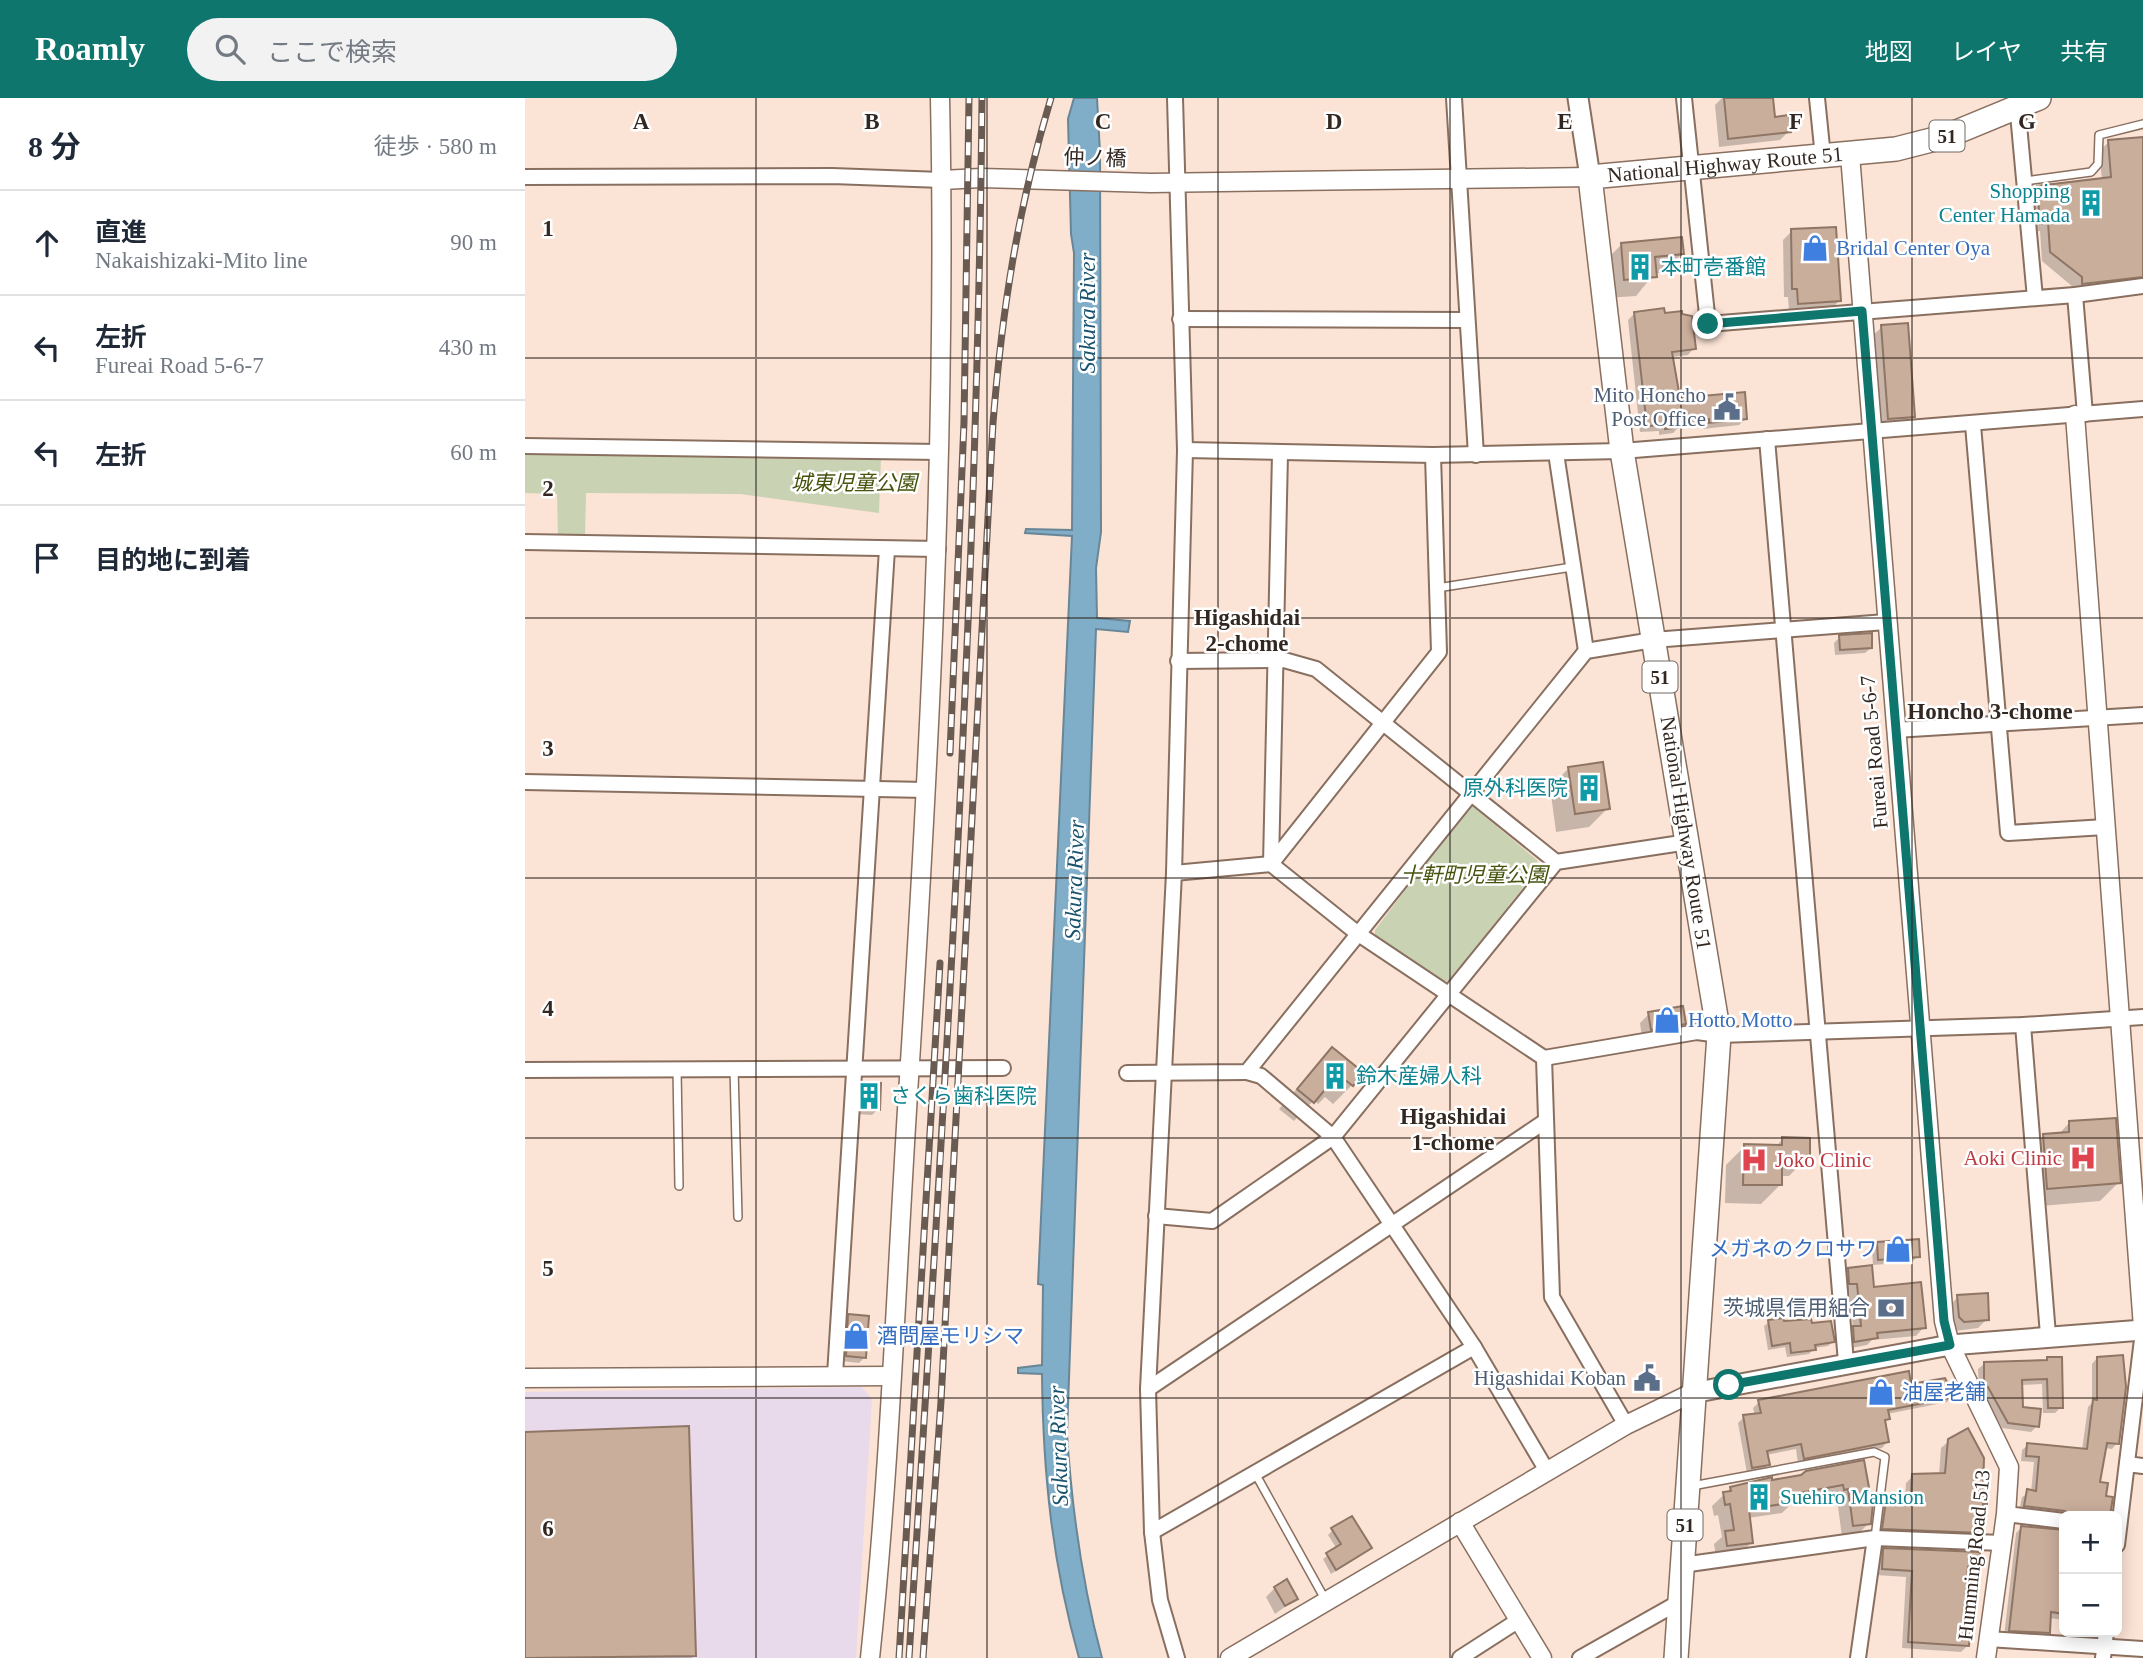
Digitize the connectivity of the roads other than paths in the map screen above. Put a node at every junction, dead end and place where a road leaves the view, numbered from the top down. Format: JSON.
{"nodes":[{"id":1,"x":940,"y":98,"type":"edge"},
{"id":2,"x":1175,"y":98,"type":"edge"},
{"id":3,"x":1454,"y":98,"type":"edge"},
{"id":4,"x":1578,"y":98,"type":"edge"},
{"id":5,"x":1684,"y":98,"type":"edge"},
{"id":6,"x":1817,"y":98,"type":"edge"},
{"id":7,"x":2039,"y":98,"type":"edge"},
{"id":8,"x":2017,"y":103,"type":"edge"},
{"id":9,"x":2143,"y":124,"type":"edge"},
{"id":10,"x":1850,"y":155,"type":"junction"},
{"id":11,"x":1823,"y":157,"type":"junction"},
{"id":12,"x":1693,"y":167,"type":"junction"},
{"id":13,"x":525,"y":177,"type":"edge"},
{"id":14,"x":1590,"y":177,"type":"junction"},
{"id":15,"x":942,"y":180,"type":"junction"},
{"id":16,"x":1461,"y":181,"type":"junction"},
{"id":17,"x":2024,"y":181,"type":"junction"},
{"id":18,"x":1175,"y":182,"type":"junction"},
{"id":19,"x":2143,"y":286,"type":"edge"},
{"id":20,"x":2075,"y":295,"type":"junction"},
{"id":21,"x":2035,"y":298,"type":"junction"},
{"id":22,"x":1862,"y":311,"type":"junction"},
{"id":23,"x":1180,"y":319,"type":"junction"},
{"id":24,"x":1467,"y":320,"type":"junction"},
{"id":25,"x":2143,"y":408,"type":"edge"},
{"id":26,"x":2080,"y":414,"type":"junction"},
{"id":27,"x":1973,"y":425,"type":"junction"},
{"id":28,"x":1871,"y":432,"type":"junction"},
{"id":29,"x":1767,"y":439,"type":"junction"},
{"id":30,"x":525,"y":446,"type":"edge"},
{"id":31,"x":1185,"y":450,"type":"junction"},
{"id":32,"x":1622,"y":451,"type":"junction"},
{"id":33,"x":940,"y":452,"type":"junction"},
{"id":34,"x":1556,"y":453,"type":"junction"},
{"id":35,"x":1280,"y":454,"type":"junction"},
{"id":36,"x":1433,"y":455,"type":"junction"},
{"id":37,"x":1476,"y":455,"type":"junction"},
{"id":38,"x":525,"y":542,"type":"edge"},
{"id":39,"x":887,"y":549,"type":"junction"},
{"id":40,"x":938,"y":549,"type":"junction"},
{"id":41,"x":1572,"y":567,"type":"junction"},
{"id":42,"x":1437,"y":588,"type":"junction"},
{"id":43,"x":1886,"y":622,"type":"junction"},
{"id":44,"x":1782,"y":629,"type":"junction"},
{"id":45,"x":1653,"y":640,"type":"junction"},
{"id":46,"x":1586,"y":650,"type":"junction"},
{"id":47,"x":1178,"y":661,"type":"junction"},
{"id":48,"x":1273,"y":661,"type":"junction"},
{"id":49,"x":2143,"y":715,"type":"edge"},
{"id":50,"x":2098,"y":719,"type":"junction"},
{"id":51,"x":1383,"y":721,"type":"junction"},
{"id":52,"x":1999,"y":725,"type":"junction"},
{"id":53,"x":1895,"y":730,"type":"junction"},
{"id":54,"x":525,"y":782,"type":"edge"},
{"id":55,"x":871,"y":787,"type":"junction"},
{"id":56,"x":927,"y":790,"type":"junction"},
{"id":57,"x":1469,"y":792,"type":"junction"},
{"id":58,"x":2105,"y":827,"type":"junction"},
{"id":59,"x":1688,"y":842,"type":"junction"},
{"id":60,"x":1556,"y":862,"type":"junction"},
{"id":61,"x":1271,"y":864,"type":"junction"},
{"id":62,"x":1174,"y":873,"type":"junction"},
{"id":63,"x":1357,"y":933,"type":"junction"},
{"id":64,"x":1450,"y":997,"type":"junction"},
{"id":65,"x":2143,"y":1017,"type":"edge"},
{"id":66,"x":2120,"y":1018,"type":"junction"},
{"id":67,"x":2023,"y":1026,"type":"junction"},
{"id":68,"x":1920,"y":1029,"type":"junction"},
{"id":69,"x":1816,"y":1032,"type":"junction"},
{"id":70,"x":1719,"y":1035,"type":"junction"},
{"id":71,"x":1544,"y":1058,"type":"junction"},
{"id":72,"x":910,"y":1066,"type":"junction"},
{"id":73,"x":854,"y":1067,"type":"junction"},
{"id":74,"x":677,"y":1068,"type":"junction"},
{"id":75,"x":733,"y":1068,"type":"junction"},
{"id":76,"x":1003,"y":1068,"type":"dead end"},
{"id":77,"x":525,"y":1070,"type":"edge"},
{"id":78,"x":1247,"y":1072,"type":"junction"},
{"id":79,"x":1127,"y":1073,"type":"dead end"},
{"id":80,"x":1166,"y":1074,"type":"junction"},
{"id":81,"x":1544,"y":1122,"type":"junction"},
{"id":82,"x":1333,"y":1137,"type":"junction"},
{"id":83,"x":679,"y":1186,"type":"dead end"},
{"id":84,"x":1156,"y":1216,"type":"junction"},
{"id":85,"x":738,"y":1217,"type":"dead end"},
{"id":86,"x":1394,"y":1226,"type":"junction"},
{"id":87,"x":2143,"y":1329,"type":"edge"},
{"id":88,"x":2048,"y":1335,"type":"junction"},
{"id":89,"x":1950,"y":1345,"type":"junction"},
{"id":90,"x":1474,"y":1347,"type":"junction"},
{"id":91,"x":1846,"y":1362,"type":"junction"},
{"id":92,"x":835,"y":1375,"type":"junction"},
{"id":93,"x":891,"y":1376,"type":"junction"},
{"id":94,"x":525,"y":1378,"type":"edge"},
{"id":95,"x":1148,"y":1389,"type":"junction"},
{"id":96,"x":1692,"y":1392,"type":"junction"},
{"id":97,"x":1626,"y":1425,"type":"junction"},
{"id":98,"x":2127,"y":1464,"type":"junction"},
{"id":99,"x":2143,"y":1466,"type":"edge"},
{"id":100,"x":1547,"y":1471,"type":"junction"},
{"id":101,"x":1255,"y":1473,"type":"junction"},
{"id":102,"x":1688,"y":1486,"type":"junction"},
{"id":103,"x":2120,"y":1511,"type":"edge"},
{"id":104,"x":2006,"y":1514,"type":"junction"},
{"id":105,"x":2059,"y":1520,"type":"edge"},
{"id":106,"x":1460,"y":1522,"type":"junction"},
{"id":107,"x":1152,"y":1532,"type":"junction"},
{"id":108,"x":1875,"y":1538,"type":"junction"},
{"id":109,"x":2002,"y":1543,"type":"junction"},
{"id":110,"x":1682,"y":1565,"type":"junction"},
{"id":111,"x":1681,"y":1601,"type":"junction"},
{"id":112,"x":1326,"y":1602,"type":"junction"},
{"id":113,"x":1519,"y":1620,"type":"junction"},
{"id":114,"x":1988,"y":1639,"type":"junction"},
{"id":115,"x":2143,"y":1649,"type":"edge"},
{"id":116,"x":2104,"y":1653,"type":"edge"},
{"id":117,"x":870,"y":1658,"type":"edge"},
{"id":118,"x":1177,"y":1658,"type":"edge"},
{"id":119,"x":1230,"y":1658,"type":"edge"},
{"id":120,"x":1459,"y":1658,"type":"edge"},
{"id":121,"x":1542,"y":1658,"type":"edge"},
{"id":122,"x":1580,"y":1658,"type":"edge"},
{"id":123,"x":1676,"y":1658,"type":"edge"},
{"id":124,"x":1858,"y":1658,"type":"edge"},
{"id":125,"x":1986,"y":1658,"type":"edge"}],
"edges":[{"from":1,"to":15,"type":"street"},
{"from":2,"to":18,"type":"street"},
{"from":3,"to":16,"type":"street"},
{"from":4,"to":14,"type":"main road"},
{"from":5,"to":12,"type":"street"},
{"from":6,"to":11,"type":"street"},
{"from":7,"to":8,"type":"highway","name":"National Highway Route 51","number":"51"},
{"from":8,"to":10,"type":"highway","name":"National Highway Route 51","number":"51"},
{"from":8,"to":17,"type":"street"},
{"from":9,"to":17,"type":"lane"},
{"from":10,"to":11,"type":"highway","name":"National Highway Route 51","number":"51"},
{"from":10,"to":22,"type":"street","name":"Fureai Road 5-6-7"},
{"from":11,"to":12,"type":"highway","name":"National Highway Route 51","number":"51"},
{"from":12,"to":14,"type":"highway","name":"National Highway Route 51","number":"51"},
{"from":12,"to":22,"type":"street"},
{"from":13,"to":15,"type":"street"},
{"from":14,"to":16,"type":"street","name":"仲ノ橋"},
{"from":14,"to":32,"type":"highway","name":"National Highway Route 51","number":"51"},
{"from":15,"to":18,"type":"street","name":"仲ノ橋"},
{"from":15,"to":33,"type":"street"},
{"from":16,"to":18,"type":"street","name":"仲ノ橋"},
{"from":16,"to":24,"type":"street"},
{"from":17,"to":21,"type":"street"},
{"from":18,"to":23,"type":"street"},
{"from":19,"to":20,"type":"street"},
{"from":20,"to":21,"type":"street"},
{"from":20,"to":26,"type":"street"},
{"from":21,"to":22,"type":"street"},
{"from":22,"to":28,"type":"street","name":"Fureai Road 5-6-7"},
{"from":23,"to":24,"type":"street"},
{"from":23,"to":31,"type":"street"},
{"from":24,"to":37,"type":"street"},
{"from":25,"to":26,"type":"street"},
{"from":26,"to":27,"type":"street"},
{"from":26,"to":50,"type":"street"},
{"from":27,"to":28,"type":"street"},
{"from":27,"to":52,"type":"street"},
{"from":28,"to":29,"type":"street"},
{"from":28,"to":43,"type":"street","name":"Fureai Road 5-6-7"},
{"from":29,"to":32,"type":"street"},
{"from":29,"to":44,"type":"street"},
{"from":30,"to":33,"type":"street"},
{"from":31,"to":35,"type":"street"},
{"from":31,"to":47,"type":"street"},
{"from":32,"to":34,"type":"street"},
{"from":32,"to":45,"type":"highway","name":"National Highway Route 51","number":"51"},
{"from":33,"to":40,"type":"street"},
{"from":34,"to":37,"type":"street"},
{"from":34,"to":41,"type":"street"},
{"from":35,"to":36,"type":"street"},
{"from":35,"to":48,"type":"street"},
{"from":36,"to":37,"type":"street"},
{"from":36,"to":42,"type":"street"},
{"from":38,"to":39,"type":"street"},
{"from":39,"to":40,"type":"street"},
{"from":39,"to":55,"type":"street"},
{"from":40,"to":56,"type":"street"},
{"from":41,"to":42,"type":"lane"},
{"from":41,"to":46,"type":"street"},
{"from":42,"to":51,"type":"street"},
{"from":43,"to":44,"type":"street"},
{"from":43,"to":53,"type":"street","name":"Fureai Road 5-6-7"},
{"from":44,"to":45,"type":"street"},
{"from":44,"to":69,"type":"street"},
{"from":45,"to":46,"type":"street"},
{"from":45,"to":59,"type":"highway","name":"National Highway Route 51","number":"51"},
{"from":46,"to":57,"type":"street"},
{"from":47,"to":48,"type":"street"},
{"from":47,"to":62,"type":"street"},
{"from":48,"to":51,"type":"street"},
{"from":48,"to":61,"type":"street"},
{"from":49,"to":50,"type":"street"},
{"from":50,"to":52,"type":"street"},
{"from":50,"to":58,"type":"street"},
{"from":51,"to":57,"type":"street"},
{"from":51,"to":61,"type":"street"},
{"from":52,"to":53,"type":"street"},
{"from":52,"to":58,"type":"street"},
{"from":53,"to":68,"type":"street","name":"Fureai Road 5-6-7"},
{"from":54,"to":55,"type":"street"},
{"from":55,"to":56,"type":"street"},
{"from":55,"to":73,"type":"street"},
{"from":56,"to":72,"type":"street"},
{"from":57,"to":60,"type":"street"},
{"from":57,"to":63,"type":"street"},
{"from":58,"to":66,"type":"street"},
{"from":59,"to":60,"type":"street"},
{"from":59,"to":70,"type":"highway","name":"National Highway Route 51","number":"51"},
{"from":60,"to":64,"type":"street"},
{"from":61,"to":62,"type":"street"},
{"from":61,"to":63,"type":"street"},
{"from":62,"to":80,"type":"street"},
{"from":63,"to":64,"type":"street"},
{"from":63,"to":78,"type":"street"},
{"from":64,"to":71,"type":"street"},
{"from":64,"to":82,"type":"street"},
{"from":65,"to":66,"type":"street"},
{"from":66,"to":67,"type":"street"},
{"from":66,"to":87,"type":"street"},
{"from":67,"to":68,"type":"street"},
{"from":67,"to":88,"type":"street"},
{"from":68,"to":69,"type":"street"},
{"from":68,"to":89,"type":"street","name":"Fureai Road 5-6-7"},
{"from":69,"to":70,"type":"street"},
{"from":69,"to":91,"type":"street"},
{"from":70,"to":71,"type":"street"},
{"from":70,"to":96,"type":"highway","name":"National Highway Route 51","number":"51"},
{"from":71,"to":81,"type":"street"},
{"from":72,"to":73,"type":"street"},
{"from":72,"to":76,"type":"street"},
{"from":72,"to":93,"type":"street"},
{"from":73,"to":75,"type":"street"},
{"from":73,"to":92,"type":"street"},
{"from":74,"to":75,"type":"street"},
{"from":74,"to":77,"type":"street"},
{"from":74,"to":83,"type":"lane"},
{"from":75,"to":85,"type":"lane"},
{"from":78,"to":80,"type":"street"},
{"from":78,"to":82,"type":"street"},
{"from":79,"to":80,"type":"street"},
{"from":80,"to":84,"type":"street"},
{"from":81,"to":86,"type":"street"},
{"from":81,"to":97,"type":"street"},
{"from":82,"to":84,"type":"street"},
{"from":82,"to":86,"type":"street"},
{"from":84,"to":95,"type":"street"},
{"from":86,"to":90,"type":"street"},
{"from":86,"to":95,"type":"street"},
{"from":87,"to":88,"type":"main road"},
{"from":87,"to":98,"type":"street"},
{"from":88,"to":89,"type":"main road"},
{"from":89,"to":91,"type":"main road"},
{"from":89,"to":104,"type":"street","name":"Humming Road 513"},
{"from":90,"to":100,"type":"street"},
{"from":90,"to":101,"type":"street"},
{"from":91,"to":96,"type":"main road"},
{"from":92,"to":93,"type":"street"},
{"from":92,"to":94,"type":"street"},
{"from":93,"to":117,"type":"street"},
{"from":95,"to":107,"type":"street"},
{"from":96,"to":97,"type":"street"},
{"from":96,"to":102,"type":"highway","name":"National Highway Route 51","number":"51"},
{"from":97,"to":100,"type":"street"},
{"from":98,"to":99,"type":"street"},
{"from":98,"to":103,"type":"street"},
{"from":100,"to":106,"type":"street"},
{"from":101,"to":107,"type":"street"},
{"from":101,"to":112,"type":"lane"},
{"from":102,"to":108,"type":"lane"},
{"from":102,"to":110,"type":"highway","name":"National Highway Route 51","number":"51"},
{"from":104,"to":105,"type":"street"},
{"from":104,"to":109,"type":"street","name":"Humming Road 513"},
{"from":106,"to":112,"type":"street"},
{"from":106,"to":113,"type":"street"},
{"from":107,"to":118,"type":"street"},
{"from":108,"to":109,"type":"street"},
{"from":108,"to":110,"type":"street"},
{"from":108,"to":124,"type":"street"},
{"from":109,"to":114,"type":"street","name":"Humming Road 513"},
{"from":110,"to":111,"type":"highway","name":"National Highway Route 51","number":"51"},
{"from":111,"to":122,"type":"street"},
{"from":111,"to":123,"type":"highway","name":"National Highway Route 51","number":"51"},
{"from":112,"to":119,"type":"street"},
{"from":113,"to":120,"type":"street"},
{"from":113,"to":121,"type":"street"},
{"from":114,"to":116,"type":"street"},
{"from":114,"to":125,"type":"street","name":"Humming Road 513"},
{"from":115,"to":116,"type":"street"}]}
